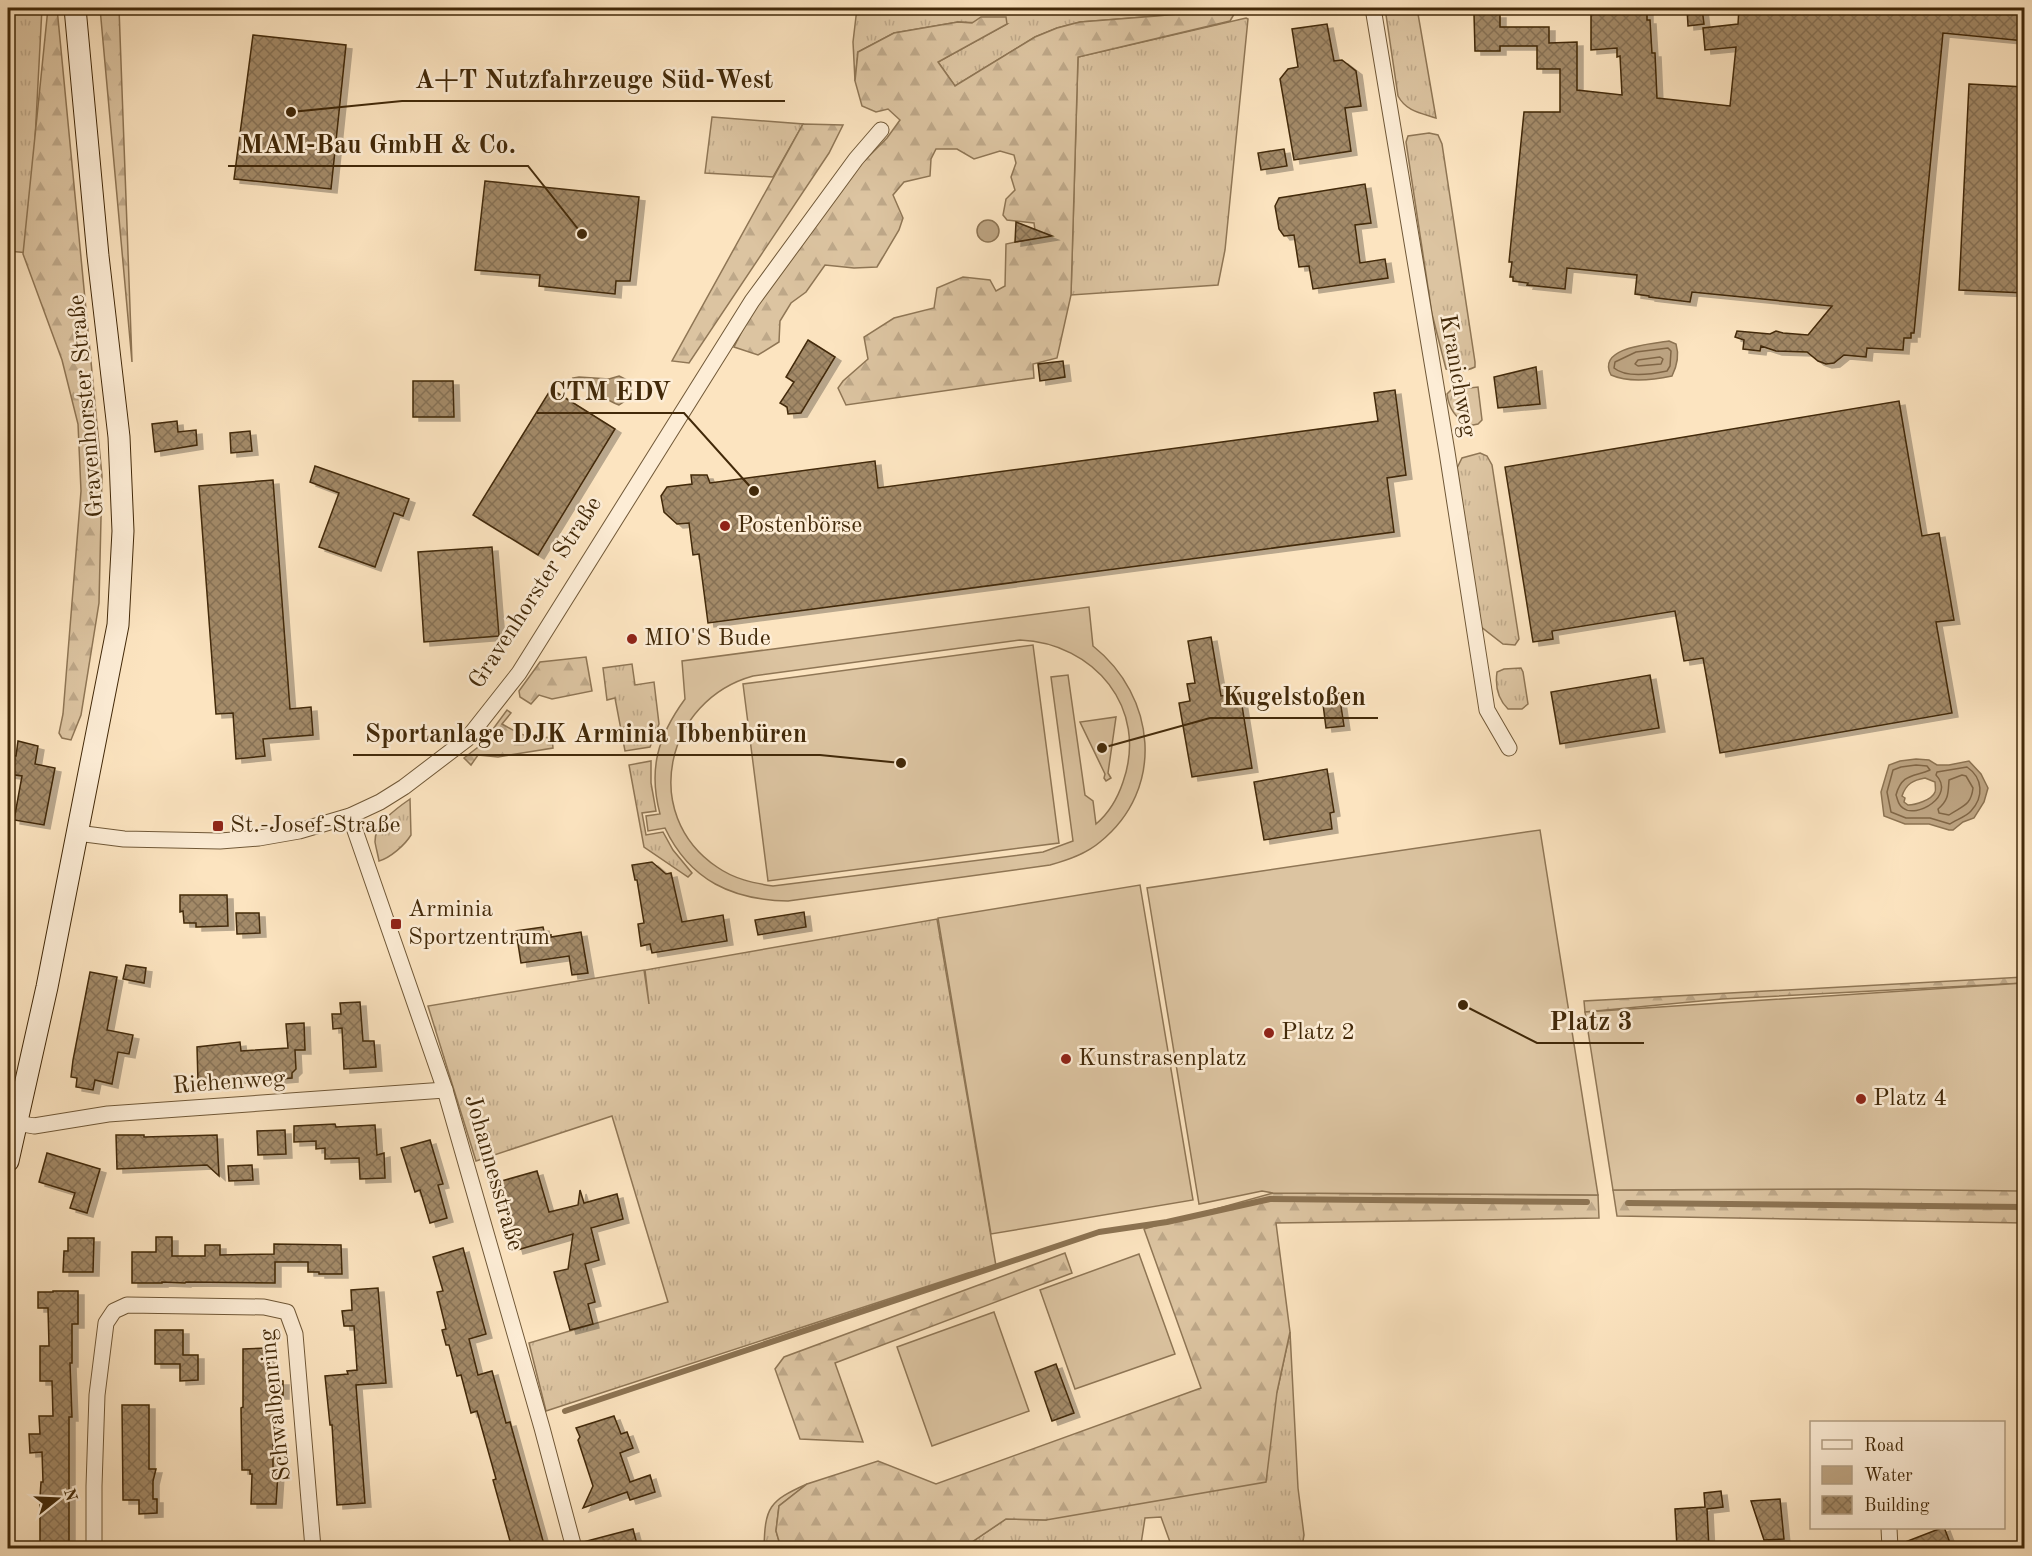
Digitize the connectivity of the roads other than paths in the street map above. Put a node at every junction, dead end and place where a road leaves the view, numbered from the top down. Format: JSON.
{"nodes":[{"id":1,"x":75,"y":8,"type":"edge"},
{"id":2,"x":1373,"y":8,"type":"edge"},
{"id":3,"x":880,"y":130,"type":"dead end"},
{"id":4,"x":1509,"y":748,"type":"dead end"},
{"id":5,"x":350,"y":816,"type":"junction"},
{"id":6,"x":76,"y":833,"type":"junction"},
{"id":7,"x":445,"y":1090,"type":"junction"},
{"id":8,"x":17,"y":1124,"type":"junction"},
{"id":9,"x":8,"y":1161,"type":"edge"},
{"id":10,"x":1889,"y":1529,"type":"edge"},
{"id":11,"x":94,"y":1548,"type":"edge"},
{"id":12,"x":313,"y":1548,"type":"edge"},
{"id":13,"x":574,"y":1548,"type":"edge"},
{"id":14,"x":1890,"y":1548,"type":"edge"}],
"edges":[{"from":1,"to":6,"type":"main road","name":"Gravenhorster Straße"},
{"from":2,"to":4,"type":"street","name":"Kranichweg"},
{"from":3,"to":5,"type":"street","name":"Gravenhorster Straße"},
{"from":5,"to":6,"type":"street","name":"Gravenhorster Straße"},
{"from":5,"to":7,"type":"street","name":"Johannesstraße"},
{"from":6,"to":8,"type":"main road","name":"Gravenhorster Straße"},
{"from":7,"to":8,"type":"street","name":"Riehenweg"},
{"from":7,"to":13,"type":"street","name":"Johannesstraße"},
{"from":8,"to":9,"type":"main road","name":"Gravenhorster Straße"},
{"from":10,"to":14,"type":"street"},
{"from":11,"to":12,"type":"street","name":"Schwalbenring"}]}
